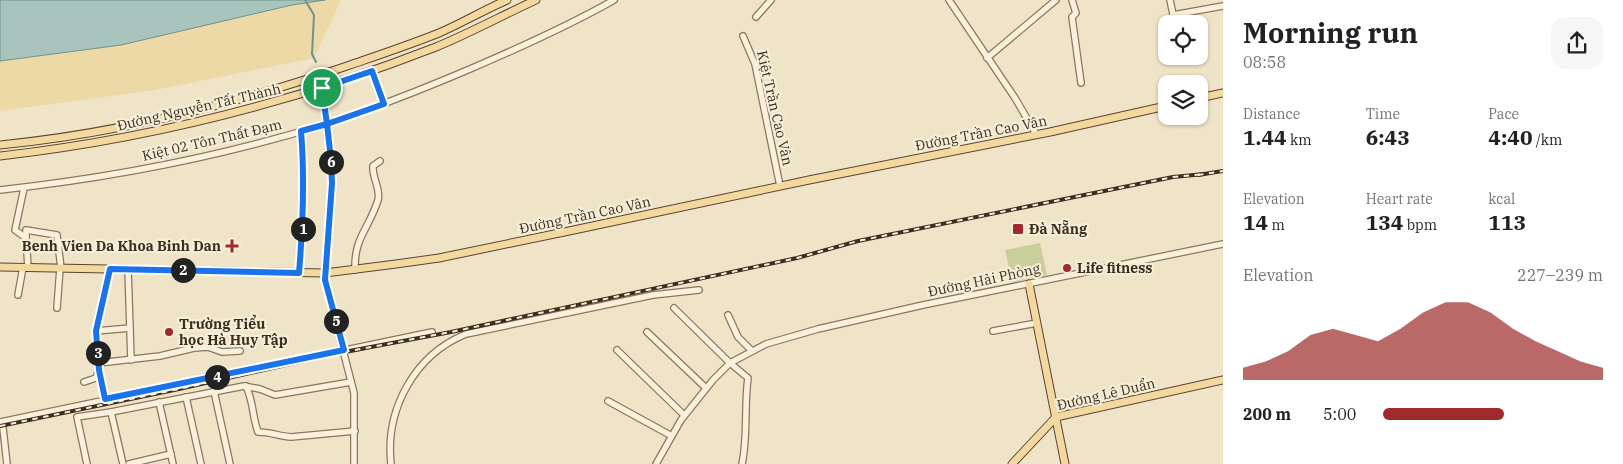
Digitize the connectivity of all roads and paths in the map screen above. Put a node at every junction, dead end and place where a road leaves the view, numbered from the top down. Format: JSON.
{"nodes":[{"id":1,"x":508,"y":0,"type":"edge"},
{"id":2,"x":536,"y":0,"type":"edge"},
{"id":3,"x":614,"y":0,"type":"edge"},
{"id":4,"x":772,"y":0,"type":"edge"},
{"id":5,"x":949,"y":0,"type":"edge"},
{"id":6,"x":1056,"y":0,"type":"edge"},
{"id":7,"x":1072,"y":0,"type":"edge"},
{"id":8,"x":1170,"y":0,"type":"edge"},
{"id":9,"x":1223,"y":6,"type":"edge"},
{"id":10,"x":515,"y":10,"type":"junction"},
{"id":11,"x":1173,"y":15,"type":"joint"},
{"id":12,"x":756,"y":17,"type":"dead end"},
{"id":13,"x":743,"y":36,"type":"dead end"},
{"id":14,"x":987,"y":58,"type":"junction"},
{"id":15,"x":372,"y":71,"type":"junction"},
{"id":16,"x":320,"y":75,"type":"junction"},
{"id":17,"x":1080,"y":82,"type":"dead end"},
{"id":18,"x":322,"y":88,"type":"junction"},
{"id":19,"x":1223,"y":93,"type":"edge"},
{"id":20,"x":1208,"y":96,"type":"edge"},
{"id":21,"x":384,"y":104,"type":"junction"},
{"id":22,"x":1158,"y":108,"type":"edge"},
{"id":23,"x":327,"y":124,"type":"junction"},
{"id":24,"x":123,"y":126,"type":"junction"},
{"id":25,"x":301,"y":131,"type":"junction"},
{"id":26,"x":1036,"y":134,"type":"junction"},
{"id":27,"x":126,"y":138,"type":"junction"},
{"id":28,"x":0,"y":145,"type":"edge"},
{"id":29,"x":0,"y":156,"type":"edge"},
{"id":30,"x":380,"y":161,"type":"dead end"},
{"id":31,"x":780,"y":186,"type":"junction"},
{"id":32,"x":24,"y":188,"type":"junction"},
{"id":33,"x":0,"y":190,"type":"edge"},
{"id":34,"x":26,"y":239,"type":"junction"},
{"id":35,"x":1223,"y":244,"type":"edge"},
{"id":36,"x":0,"y":267,"type":"edge"},
{"id":37,"x":25,"y":267,"type":"junction"},
{"id":38,"x":61,"y":268,"type":"junction"},
{"id":39,"x":110,"y":269,"type":"junction"},
{"id":40,"x":128,"y":269,"type":"junction"},
{"id":41,"x":355,"y":270,"type":"junction"},
{"id":42,"x":299,"y":273,"type":"junction"},
{"id":43,"x":325,"y":273,"type":"junction"},
{"id":44,"x":1028,"y":284,"type":"junction"},
{"id":45,"x":699,"y":290,"type":"dead end"},
{"id":46,"x":18,"y":296,"type":"dead end"},
{"id":47,"x":57,"y":308,"type":"dead end"},
{"id":48,"x":674,"y":308,"type":"dead end"},
{"id":49,"x":728,"y":315,"type":"dead end"},
{"id":50,"x":1036,"y":322,"type":"junction"},
{"id":51,"x":130,"y":328,"type":"junction"},
{"id":52,"x":96,"y":331,"type":"junction"},
{"id":53,"x":432,"y":332,"type":"dead end"},
{"id":54,"x":647,"y":332,"type":"dead end"},
{"id":55,"x":993,"y":332,"type":"dead end"},
{"id":56,"x":240,"y":350,"type":"dead end"},
{"id":57,"x":344,"y":350,"type":"junction"},
{"id":58,"x":617,"y":350,"type":"dead end"},
{"id":59,"x":752,"y":350,"type":"junction"},
{"id":60,"x":131,"y":360,"type":"junction"},
{"id":61,"x":99,"y":363,"type":"junction"},
{"id":62,"x":730,"y":363,"type":"junction"},
{"id":63,"x":99,"y":370,"type":"junction"},
{"id":64,"x":1223,"y":380,"type":"edge"},
{"id":65,"x":84,"y":382,"type":"dead end"},
{"id":66,"x":351,"y":382,"type":"junction"},
{"id":67,"x":246,"y":386,"type":"junction"},
{"id":68,"x":706,"y":388,"type":"junction"},
{"id":69,"x":214,"y":391,"type":"junction"},
{"id":70,"x":186,"y":397,"type":"junction"},
{"id":71,"x":105,"y":399,"type":"junction"},
{"id":72,"x":608,"y":401,"type":"dead end"},
{"id":73,"x":159,"y":402,"type":"junction"},
{"id":74,"x":110,"y":412,"type":"junction"},
{"id":75,"x":684,"y":415,"type":"junction"},
{"id":76,"x":1056,"y":418,"type":"junction"},
{"id":77,"x":0,"y":422,"type":"edge"},
{"id":78,"x":3,"y":428,"type":"dead end"},
{"id":79,"x":355,"y":431,"type":"junction"},
{"id":80,"x":670,"y":435,"type":"junction"},
{"id":81,"x":171,"y":454,"type":"junction"},
{"id":82,"x":7,"y":464,"type":"edge"},
{"id":83,"x":87,"y":464,"type":"edge"},
{"id":84,"x":123,"y":464,"type":"edge"},
{"id":85,"x":129,"y":464,"type":"edge"},
{"id":86,"x":173,"y":464,"type":"edge"},
{"id":87,"x":201,"y":464,"type":"edge"},
{"id":88,"x":230,"y":464,"type":"edge"},
{"id":89,"x":354,"y":464,"type":"edge"},
{"id":90,"x":391,"y":464,"type":"edge"},
{"id":91,"x":656,"y":464,"type":"edge"},
{"id":92,"x":742,"y":464,"type":"edge"},
{"id":93,"x":1012,"y":464,"type":"edge"},
{"id":94,"x":1065,"y":464,"type":"edge"}],
"edges":[{"from":1,"to":10,"type":"main road"},
{"from":1,"to":16,"type":"main road","name":"Đường Nguyễn Tất Thành"},
{"from":2,"to":10,"type":"main road","name":"Đường Nguyễn Tất Thành"},
{"from":3,"to":21,"type":"street","name":"Kiệt 02 Tôn Thất Đạm"},
{"from":4,"to":12,"type":"street"},
{"from":5,"to":14,"type":"street"},
{"from":6,"to":14,"type":"street"},
{"from":7,"to":17,"type":"street"},
{"from":8,"to":11,"type":"street"},
{"from":9,"to":11,"type":"street"},
{"from":10,"to":15,"type":"main road","name":"Đường Nguyễn Tất Thành"},
{"from":13,"to":31,"type":"street","name":"Kiệt Trần Cao Vân"},
{"from":14,"to":26,"type":"street"},
{"from":15,"to":18,"type":"main road","name":"Đường Nguyễn Tất Thành"},
{"from":15,"to":21,"type":"street"},
{"from":16,"to":18,"type":"street"},
{"from":16,"to":24,"type":"main road","name":"Đường Nguyễn Tất Thành"},
{"from":18,"to":23,"type":"street"},
{"from":18,"to":27,"type":"main road","name":"Đường Nguyễn Tất Thành"},
{"from":19,"to":20,"type":"main road"},
{"from":21,"to":23,"type":"street","name":"Kiệt 02 Tôn Thất Đạm"},
{"from":22,"to":26,"type":"main road","name":"Đường Trần Cao Vân"},
{"from":23,"to":25,"type":"street","name":"Kiệt 02 Tôn Thất Đạm"},
{"from":23,"to":43,"type":"street"},
{"from":24,"to":27,"type":"main road"},
{"from":24,"to":28,"type":"main road","name":"Đường Nguyễn Tất Thành"},
{"from":25,"to":32,"type":"street","name":"Kiệt 02 Tôn Thất Đạm"},
{"from":25,"to":42,"type":"street"},
{"from":26,"to":31,"type":"main road","name":"Đường Trần Cao Vân"},
{"from":27,"to":29,"type":"main road","name":"Đường Nguyễn Tất Thành"},
{"from":30,"to":41,"type":"street"},
{"from":31,"to":41,"type":"main road","name":"Đường Trần Cao Vân"},
{"from":32,"to":33,"type":"street","name":"Kiệt 02 Tôn Thất Đạm"},
{"from":32,"to":34,"type":"street"},
{"from":34,"to":37,"type":"street"},
{"from":34,"to":38,"type":"street"},
{"from":35,"to":44,"type":"street","name":"Đường Hải Phòng"},
{"from":36,"to":37,"type":"main road","name":"Đường Trần Cao Vân"},
{"from":37,"to":38,"type":"main road","name":"Đường Trần Cao Vân"},
{"from":37,"to":46,"type":"street"},
{"from":38,"to":39,"type":"main road","name":"Đường Trần Cao Vân"},
{"from":38,"to":47,"type":"street"},
{"from":39,"to":40,"type":"main road","name":"Đường Trần Cao Vân"},
{"from":39,"to":52,"type":"street"},
{"from":40,"to":42,"type":"main road","name":"Đường Trần Cao Vân"},
{"from":40,"to":51,"type":"street"},
{"from":41,"to":43,"type":"main road","name":"Đường Trần Cao Vân"},
{"from":42,"to":43,"type":"main road","name":"Đường Trần Cao Vân"},
{"from":43,"to":57,"type":"street"},
{"from":44,"to":50,"type":"main road"},
{"from":44,"to":59,"type":"street","name":"Đường Hải Phòng"},
{"from":45,"to":90,"type":"street"},
{"from":48,"to":62,"type":"street"},
{"from":49,"to":59,"type":"street"},
{"from":50,"to":55,"type":"street"},
{"from":50,"to":76,"type":"main road"},
{"from":51,"to":52,"type":"street"},
{"from":51,"to":60,"type":"street"},
{"from":52,"to":61,"type":"street"},
{"from":53,"to":57,"type":"street"},
{"from":54,"to":68,"type":"street"},
{"from":56,"to":60,"type":"street"},
{"from":57,"to":66,"type":"street"},
{"from":57,"to":71,"type":"street"},
{"from":58,"to":75,"type":"street"},
{"from":59,"to":62,"type":"street","name":"Đường Hải Phòng"},
{"from":60,"to":61,"type":"street"},
{"from":61,"to":63,"type":"street"},
{"from":62,"to":68,"type":"street","name":"Đường Hải Phòng"},
{"from":62,"to":92,"type":"street"},
{"from":63,"to":65,"type":"street"},
{"from":63,"to":71,"type":"street"},
{"from":64,"to":76,"type":"main road","name":"Đường Lê Duẩn"},
{"from":66,"to":67,"type":"street"},
{"from":66,"to":79,"type":"street"},
{"from":67,"to":69,"type":"street"},
{"from":67,"to":79,"type":"street"},
{"from":68,"to":75,"type":"street","name":"Đường Hải Phòng"},
{"from":69,"to":70,"type":"street"},
{"from":69,"to":88,"type":"street"},
{"from":70,"to":73,"type":"street"},
{"from":70,"to":87,"type":"street"},
{"from":71,"to":77,"type":"street"},
{"from":72,"to":80,"type":"street"},
{"from":73,"to":74,"type":"street"},
{"from":73,"to":81,"type":"street"},
{"from":74,"to":83,"type":"street"},
{"from":74,"to":84,"type":"street"},
{"from":75,"to":80,"type":"street","name":"Đường Hải Phòng"},
{"from":76,"to":93,"type":"main road","name":"Đường Lê Duẩn"},
{"from":76,"to":94,"type":"main road"},
{"from":78,"to":82,"type":"street"},
{"from":79,"to":89,"type":"street"},
{"from":80,"to":91,"type":"street","name":"Đường Hải Phòng"},
{"from":81,"to":85,"type":"street"},
{"from":81,"to":86,"type":"street"}]}
